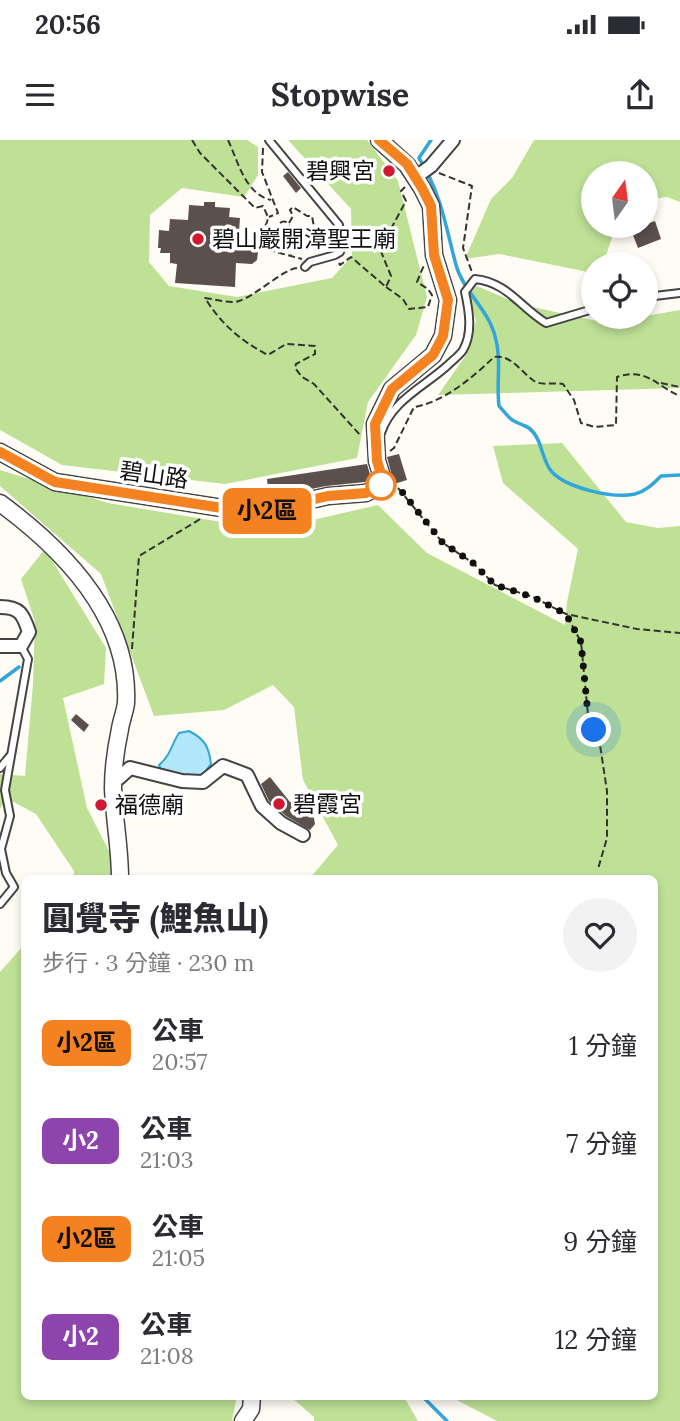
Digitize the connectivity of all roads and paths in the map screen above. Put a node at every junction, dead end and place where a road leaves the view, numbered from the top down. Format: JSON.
{"nodes":[{"id":1,"x":192,"y":140,"type":"edge"},
{"id":2,"x":228,"y":140,"type":"edge"},
{"id":3,"x":379,"y":140,"type":"edge"},
{"id":4,"x":453,"y":140,"type":"edge"},
{"id":5,"x":266,"y":141,"type":"edge"},
{"id":6,"x":431,"y":166,"type":"junction"},
{"id":7,"x":416,"y":177,"type":"junction"},
{"id":8,"x":272,"y":200,"type":"junction"},
{"id":9,"x":268,"y":217,"type":"junction"},
{"id":10,"x":289,"y":223,"type":"junction"},
{"id":11,"x":290,"y":228,"type":"junction"},
{"id":12,"x":287,"y":232,"type":"junction"},
{"id":13,"x":334,"y":243,"type":"dead end"},
{"id":14,"x":326,"y":247,"type":"dead end"},
{"id":15,"x":335,"y":255,"type":"junction"},
{"id":16,"x":291,"y":257,"type":"junction"},
{"id":17,"x":427,"y":258,"type":"dead end"},
{"id":18,"x":304,"y":263,"type":"joint"},
{"id":19,"x":291,"y":269,"type":"dead end"},
{"id":20,"x":473,"y":282,"type":"junction"},
{"id":21,"x":386,"y":287,"type":"junction"},
{"id":22,"x":680,"y":293,"type":"edge"},
{"id":23,"x":658,"y":296,"type":"edge"},
{"id":24,"x":581,"y":313,"type":"edge"},
{"id":25,"x":660,"y":383,"type":"junction"},
{"id":26,"x":680,"y":387,"type":"edge"},
{"id":27,"x":680,"y":397,"type":"edge"},
{"id":28,"x":0,"y":452,"type":"edge"},
{"id":29,"x":376,"y":453,"type":"junction"},
{"id":30,"x":384,"y":483,"type":"junction"},
{"id":31,"x":0,"y":503,"type":"edge"},
{"id":32,"x":220,"y":508,"type":"junction"},
{"id":33,"x":0,"y":607,"type":"edge"},
{"id":34,"x":136,"y":610,"type":"dead end"},
{"id":35,"x":566,"y":614,"type":"junction"},
{"id":36,"x":680,"y":633,"type":"edge"},
{"id":37,"x":0,"y":646,"type":"edge"},
{"id":38,"x":21,"y":646,"type":"junction"},
{"id":39,"x":11,"y":754,"type":"junction"},
{"id":40,"x":0,"y":768,"type":"edge"},
{"id":41,"x":113,"y":780,"type":"junction"},
{"id":42,"x":303,"y":835,"type":"dead end"},
{"id":43,"x":598,"y":870,"type":"dead end"},
{"id":44,"x":120,"y":875,"type":"edge"},
{"id":45,"x":0,"y":904,"type":"edge"},
{"id":46,"x":252,"y":1400,"type":"edge"},
{"id":47,"x":243,"y":1421,"type":"edge"}],
"edges":[{"from":1,"to":9,"type":"path"},
{"from":2,"to":8,"type":"path"},
{"from":3,"to":7,"type":"street"},
{"from":4,"to":6,"type":"street"},
{"from":5,"to":8,"type":"path"},
{"from":5,"to":15,"type":"lane"},
{"from":6,"to":7,"type":"street"},
{"from":6,"to":20,"type":"path"},
{"from":7,"to":21,"type":"path"},
{"from":7,"to":29,"type":"street"},
{"from":8,"to":9,"type":"path"},
{"from":9,"to":16,"type":"path"},
{"from":10,"to":11,"type":"path"},
{"from":10,"to":12,"type":"path"},
{"from":10,"to":13,"type":"path"},
{"from":11,"to":12,"type":"path"},
{"from":11,"to":14,"type":"path"},
{"from":12,"to":16,"type":"path"},
{"from":15,"to":18,"type":"lane"},
{"from":15,"to":21,"type":"path"},
{"from":16,"to":18,"type":"path"},
{"from":17,"to":21,"type":"path"},
{"from":19,"to":29,"type":"path"},
{"from":20,"to":24,"type":"lane"},
{"from":20,"to":29,"type":"lane"},
{"from":22,"to":23,"type":"lane"},
{"from":25,"to":26,"type":"path"},
{"from":25,"to":27,"type":"path"},
{"from":25,"to":29,"type":"path"},
{"from":28,"to":32,"type":"street","name":"碧山路"},
{"from":29,"to":30,"type":"street"},
{"from":30,"to":32,"type":"street","name":"碧山路"},
{"from":30,"to":35,"type":"path"},
{"from":31,"to":41,"type":"street"},
{"from":32,"to":34,"type":"path"},
{"from":33,"to":38,"type":"street"},
{"from":35,"to":36,"type":"path"},
{"from":35,"to":43,"type":"path"},
{"from":37,"to":38,"type":"street"},
{"from":38,"to":39,"type":"lane"},
{"from":39,"to":40,"type":"lane"},
{"from":39,"to":45,"type":"lane"},
{"from":41,"to":42,"type":"street"},
{"from":41,"to":44,"type":"street"},
{"from":46,"to":47,"type":"street"}]}
